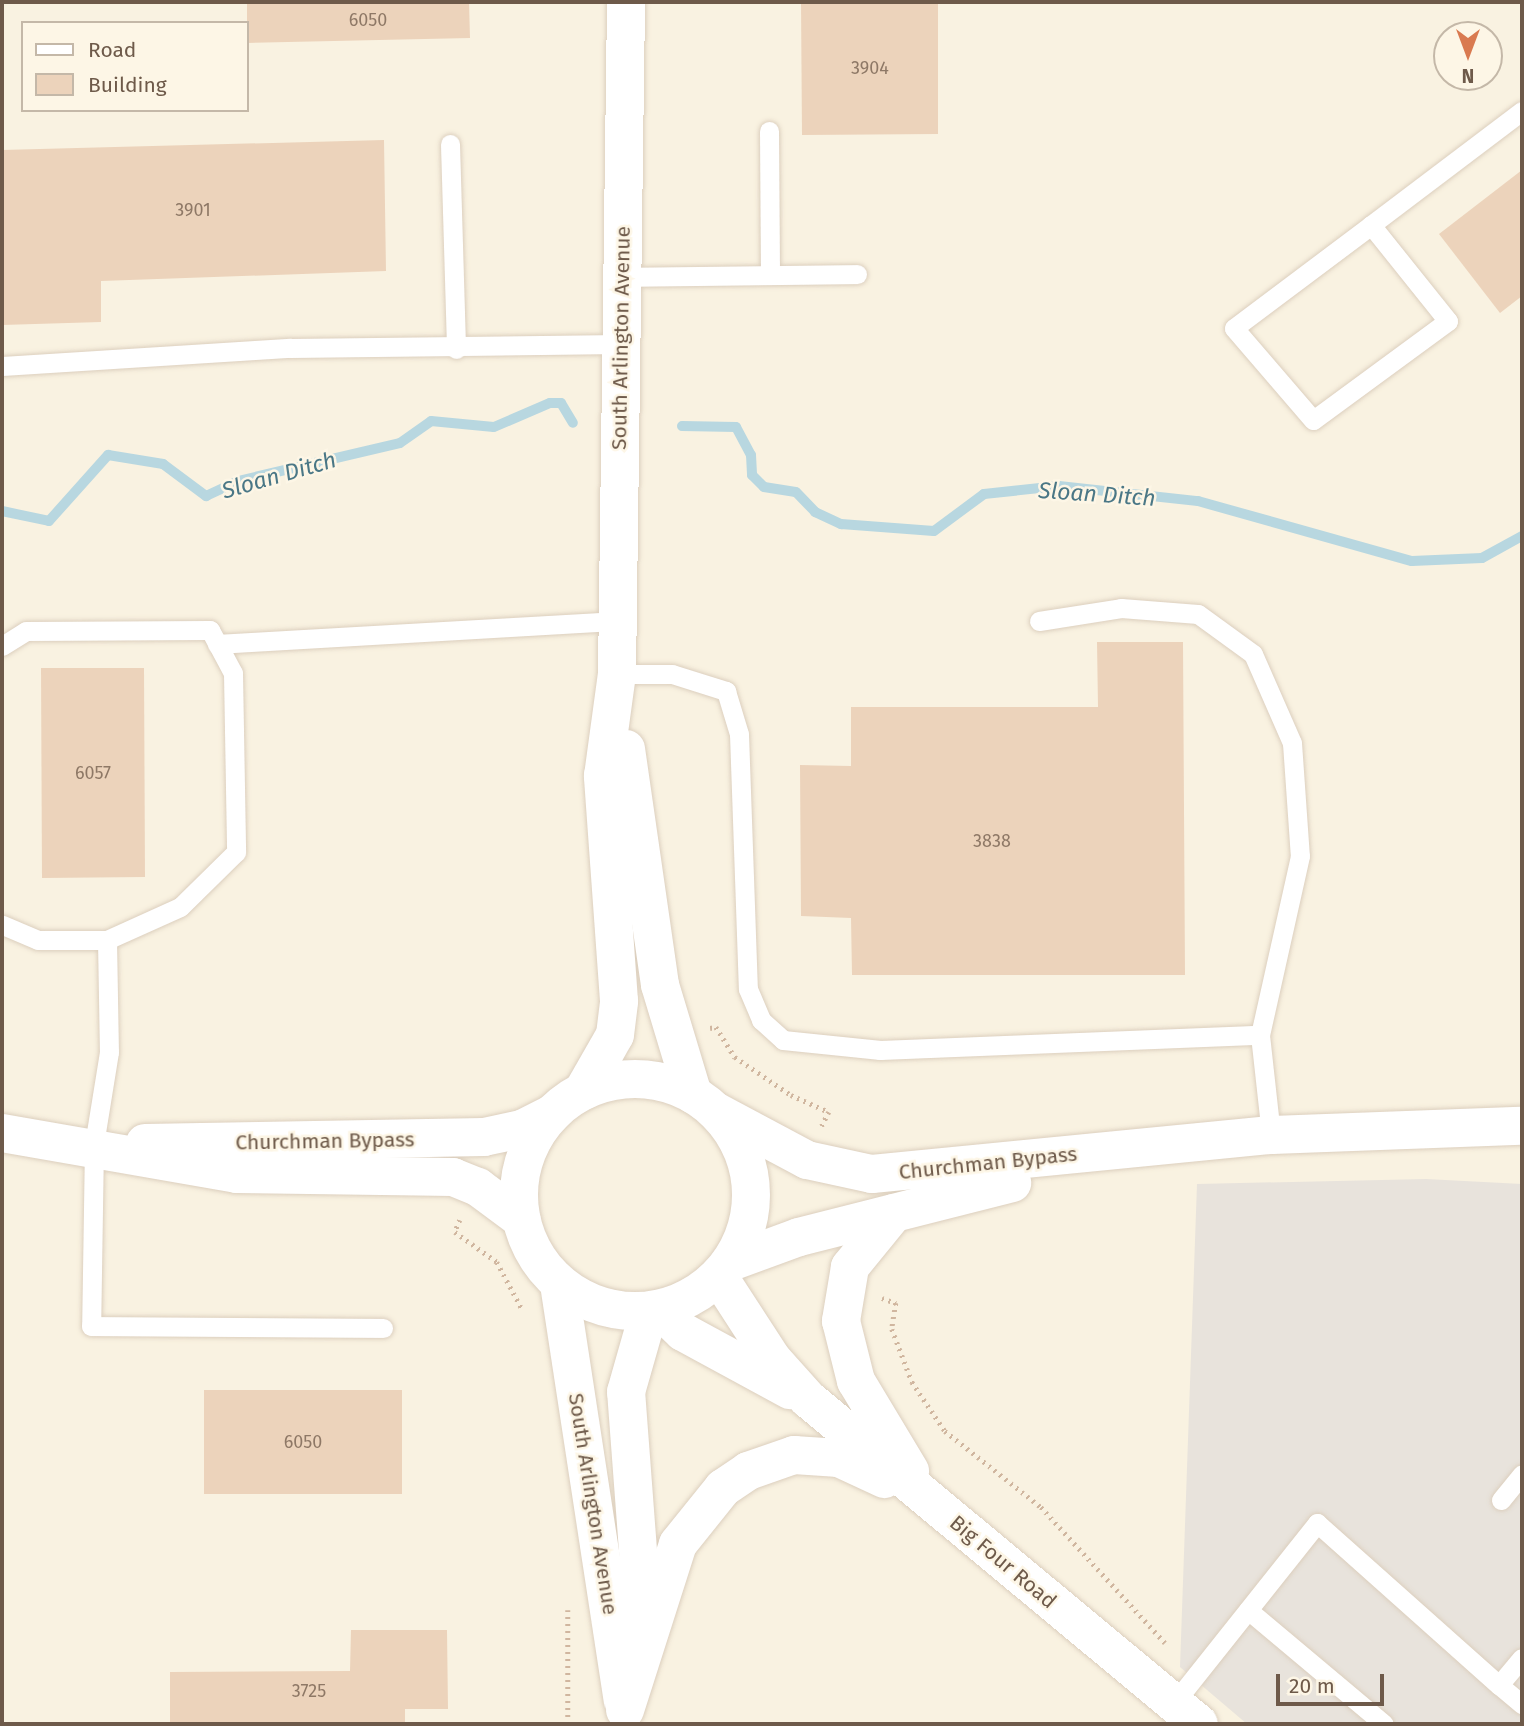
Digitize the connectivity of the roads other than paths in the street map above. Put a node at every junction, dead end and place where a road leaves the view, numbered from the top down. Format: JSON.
{"nodes":[{"id":1,"x":626,"y":2,"type":"edge"},
{"id":2,"x":1522,"y":111,"type":"edge"},
{"id":3,"x":769,"y":131,"type":"dead end"},
{"id":4,"x":450,"y":144,"type":"dead end"},
{"id":5,"x":1371,"y":225,"type":"junction"},
{"id":6,"x":857,"y":274,"type":"dead end"},
{"id":7,"x":771,"y":275,"type":"junction"},
{"id":8,"x":622,"y":277,"type":"junction"},
{"id":9,"x":621,"y":344,"type":"junction"},
{"id":10,"x":456,"y":349,"type":"junction"},
{"id":11,"x":2,"y":366,"type":"edge"},
{"id":12,"x":617,"y":621,"type":"junction"},
{"id":13,"x":1039,"y":621,"type":"dead end"},
{"id":14,"x":217,"y":644,"type":"junction"},
{"id":15,"x":2,"y":646,"type":"edge"},
{"id":16,"x":617,"y":674,"type":"junction"},
{"id":17,"x":2,"y":925,"type":"edge"},
{"id":18,"x":107,"y":940,"type":"junction"},
{"id":19,"x":1259,"y":1035,"type":"junction"},
{"id":20,"x":583,"y":1091,"type":"junction"},
{"id":21,"x":705,"y":1103,"type":"junction"},
{"id":22,"x":552,"y":1114,"type":"junction"},
{"id":23,"x":1522,"y":1126,"type":"edge"},
{"id":24,"x":2,"y":1133,"type":"edge"},
{"id":25,"x":1271,"y":1135,"type":"junction"},
{"id":26,"x":93,"y":1145,"type":"junction"},
{"id":27,"x":894,"y":1213,"type":"junction"},
{"id":28,"x":521,"y":1219,"type":"junction"},
{"id":29,"x":725,"y":1269,"type":"junction"},
{"id":30,"x":559,"y":1283,"type":"junction"},
{"id":31,"x":654,"y":1310,"type":"junction"},
{"id":32,"x":383,"y":1328,"type":"dead end"},
{"id":33,"x":808,"y":1399,"type":"junction"},
{"id":34,"x":1522,"y":1474,"type":"edge"},
{"id":35,"x":928,"y":1499,"type":"junction"},
{"id":36,"x":1501,"y":1500,"type":"dead end"},
{"id":37,"x":1248,"y":1610,"type":"junction"},
{"id":38,"x":645,"y":1640,"type":"junction"},
{"id":39,"x":1522,"y":1658,"type":"edge"},
{"id":40,"x":1499,"y":1685,"type":"junction"},
{"id":41,"x":1522,"y":1704,"type":"edge"},
{"id":42,"x":1187,"y":1714,"type":"edge"},
{"id":43,"x":625,"y":1717,"type":"edge"},
{"id":44,"x":1384,"y":1724,"type":"edge"}],
"edges":[{"from":1,"to":8,"type":"street","name":"South Arlington Avenue"},
{"from":2,"to":5,"type":"lane"},
{"from":3,"to":7,"type":"lane"},
{"from":4,"to":10,"type":"lane"},
{"from":5,"to":5,"type":"lane"},
{"from":6,"to":7,"type":"lane"},
{"from":7,"to":8,"type":"lane"},
{"from":8,"to":9,"type":"street","name":"South Arlington Avenue"},
{"from":9,"to":10,"type":"lane"},
{"from":9,"to":12,"type":"street","name":"South Arlington Avenue"},
{"from":10,"to":11,"type":"lane"},
{"from":12,"to":14,"type":"lane"},
{"from":12,"to":16,"type":"street","name":"South Arlington Avenue"},
{"from":13,"to":19,"type":"lane"},
{"from":14,"to":15,"type":"lane"},
{"from":14,"to":18,"type":"lane"},
{"from":16,"to":19,"type":"lane"},
{"from":16,"to":20,"type":"street","name":"South Arlington Avenue"},
{"from":16,"to":21,"type":"street","name":"South Arlington Avenue"},
{"from":17,"to":18,"type":"lane"},
{"from":18,"to":26,"type":"lane"},
{"from":19,"to":25,"type":"lane"},
{"from":20,"to":21,"type":"street"},
{"from":20,"to":22,"type":"street"},
{"from":21,"to":25,"type":"street","name":"Churchman Bypass"},
{"from":21,"to":29,"type":"street"},
{"from":22,"to":26,"type":"street","name":"Churchman Bypass"},
{"from":22,"to":28,"type":"street"},
{"from":23,"to":25,"type":"street","name":"Churchman Bypass"},
{"from":24,"to":26,"type":"street","name":"Churchman Bypass"},
{"from":25,"to":27,"type":"street","name":"Churchman Bypass"},
{"from":26,"to":28,"type":"street","name":"Churchman Bypass"},
{"from":26,"to":32,"type":"lane"},
{"from":27,"to":29,"type":"street","name":"Churchman Bypass"},
{"from":27,"to":35,"type":"street"},
{"from":28,"to":30,"type":"street"},
{"from":29,"to":31,"type":"street"},
{"from":29,"to":33,"type":"street","name":"Big Four Road"},
{"from":30,"to":31,"type":"street"},
{"from":30,"to":43,"type":"street","name":"South Arlington Avenue"},
{"from":31,"to":33,"type":"street","name":"Big Four Road"},
{"from":31,"to":38,"type":"street","name":"South Arlington Avenue"},
{"from":33,"to":35,"type":"street","name":"Big Four Road"},
{"from":34,"to":36,"type":"lane"},
{"from":35,"to":38,"type":"street"},
{"from":35,"to":42,"type":"street","name":"Big Four Road"},
{"from":37,"to":40,"type":"lane"},
{"from":37,"to":42,"type":"lane"},
{"from":37,"to":44,"type":"lane"},
{"from":38,"to":43,"type":"street"},
{"from":39,"to":40,"type":"lane"},
{"from":40,"to":41,"type":"lane"}]}
